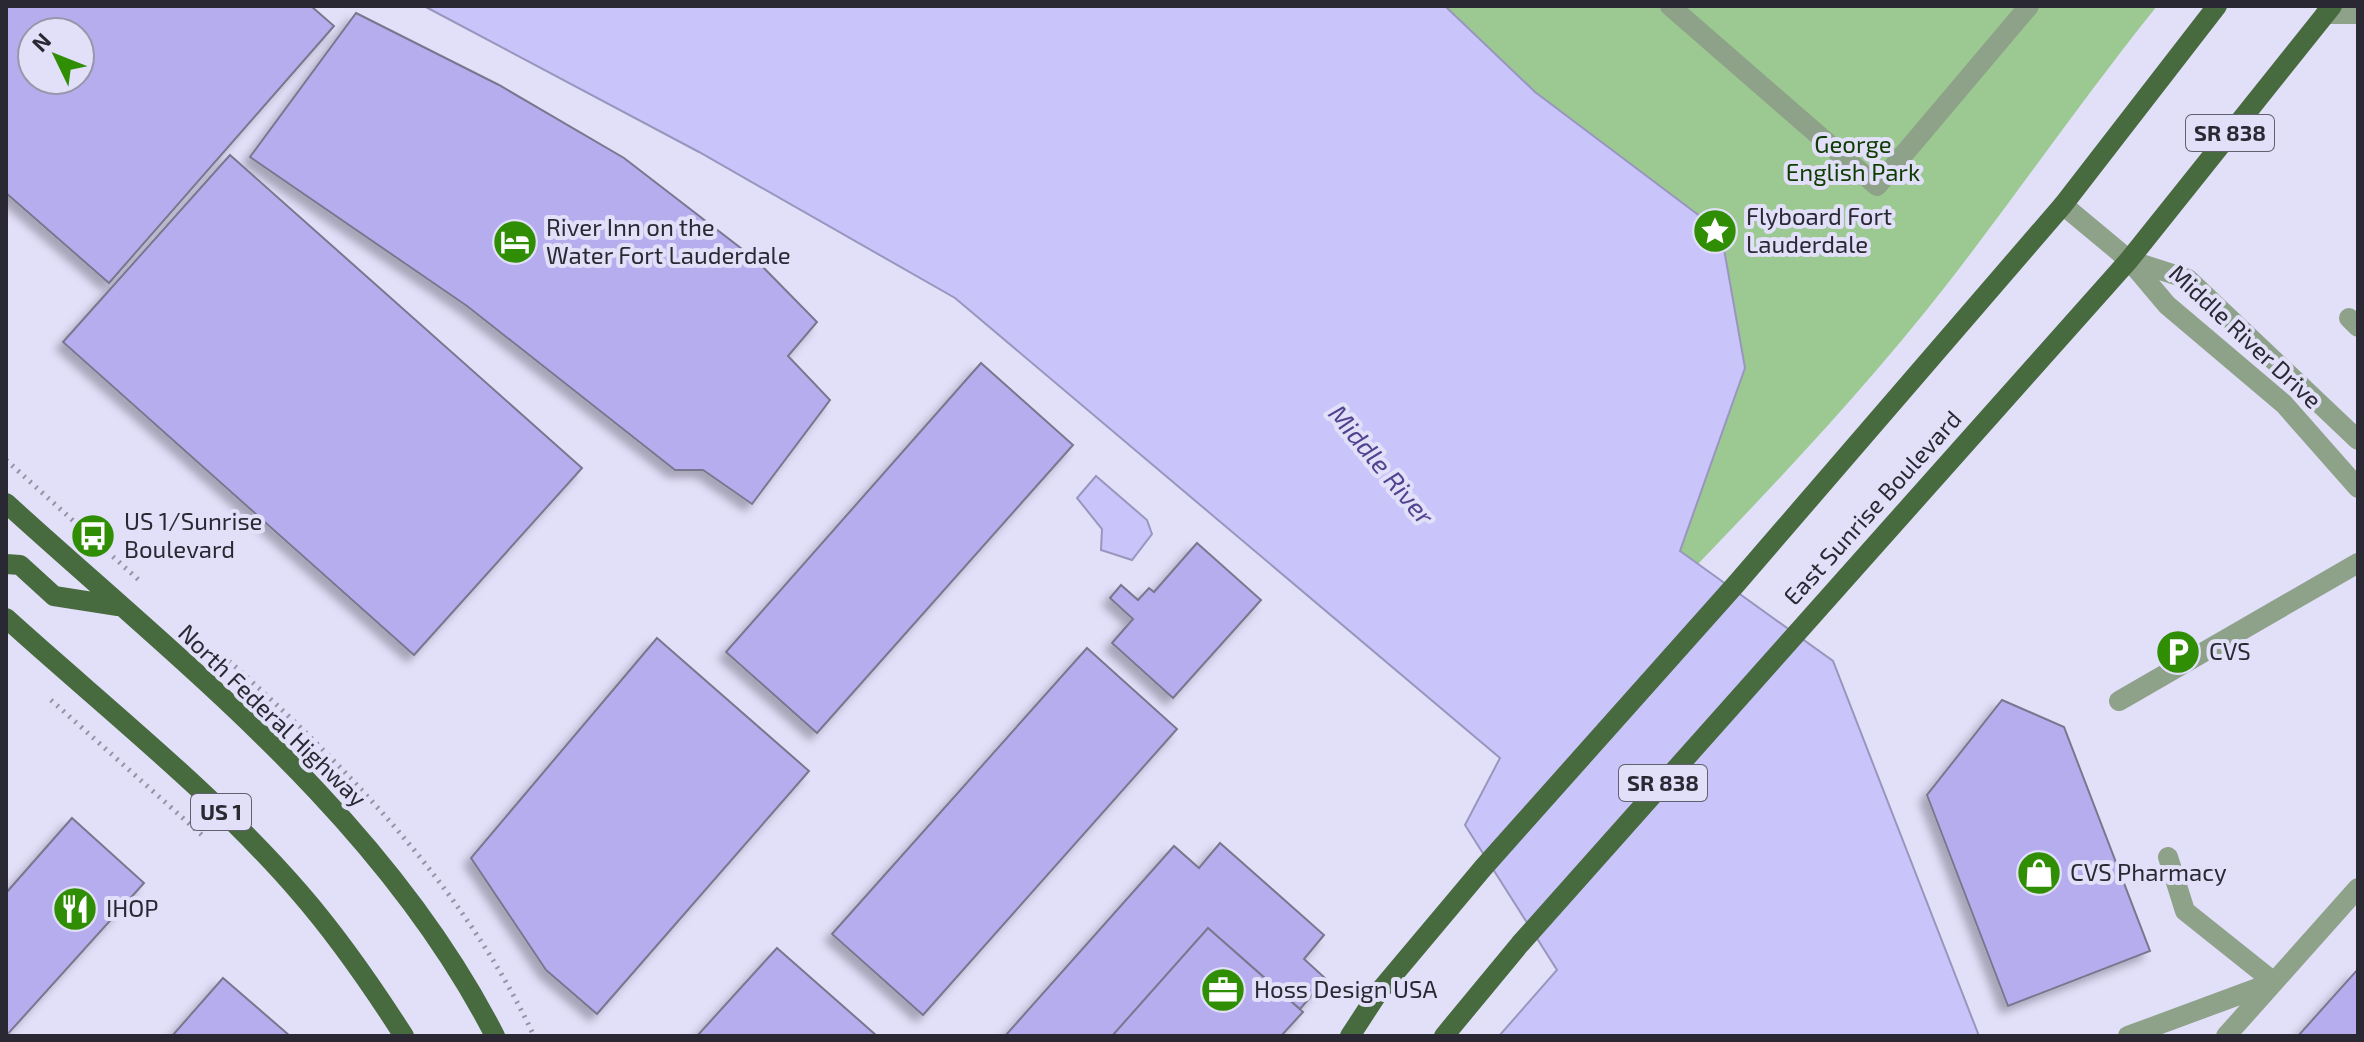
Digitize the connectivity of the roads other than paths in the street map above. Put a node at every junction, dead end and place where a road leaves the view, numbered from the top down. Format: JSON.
{"nodes":[{"id":1,"x":1670,"y":6,"type":"edge"},
{"id":2,"x":2029,"y":6,"type":"edge"},
{"id":3,"x":2217,"y":6,"type":"edge"},
{"id":4,"x":2328,"y":10,"type":"edge"},
{"id":5,"x":2358,"y":14,"type":"edge"},
{"id":6,"x":2063,"y":205,"type":"junction"},
{"id":7,"x":2129,"y":260,"type":"junction"},
{"id":8,"x":2358,"y":440,"type":"edge"},
{"id":9,"x":2358,"y":488,"type":"edge"},
{"id":10,"x":6,"y":503,"type":"edge"},
{"id":11,"x":2358,"y":563,"type":"edge"},
{"id":12,"x":6,"y":564,"type":"edge"},
{"id":13,"x":119,"y":606,"type":"junction"},
{"id":14,"x":6,"y":618,"type":"edge"},
{"id":15,"x":2119,"y":701,"type":"dead end"},
{"id":16,"x":2168,"y":857,"type":"dead end"},
{"id":17,"x":2358,"y":888,"type":"edge"},
{"id":18,"x":2274,"y":982,"type":"junction"},
{"id":19,"x":404,"y":1036,"type":"edge"},
{"id":20,"x":495,"y":1036,"type":"edge"},
{"id":21,"x":1350,"y":1036,"type":"edge"},
{"id":22,"x":1444,"y":1036,"type":"edge"},
{"id":23,"x":2128,"y":1036,"type":"edge"},
{"id":24,"x":2226,"y":1036,"type":"edge"}],
"edges":[{"from":1,"to":2,"type":"street"},
{"from":3,"to":6,"type":"main road","number":"SR 838"},
{"from":4,"to":5,"type":"street"},
{"from":4,"to":7,"type":"main road","name":"East Sunrise Boulevard","number":"SR 838"},
{"from":6,"to":7,"type":"street","name":"Middle River Drive"},
{"from":6,"to":21,"type":"main road","number":"SR 838"},
{"from":7,"to":8,"type":"street","name":"Middle River Drive"},
{"from":7,"to":9,"type":"street","name":"Middle River Drive"},
{"from":7,"to":22,"type":"main road","name":"East Sunrise Boulevard","number":"SR 838"},
{"from":10,"to":13,"type":"main road","name":"North Federal Highway"},
{"from":11,"to":15,"type":"street"},
{"from":12,"to":13,"type":"main road"},
{"from":13,"to":20,"type":"main road","name":"North Federal Highway"},
{"from":14,"to":19,"type":"main road","number":"US 1"},
{"from":16,"to":18,"type":"street"},
{"from":17,"to":18,"type":"street"},
{"from":18,"to":23,"type":"street"},
{"from":18,"to":24,"type":"street"}]}
